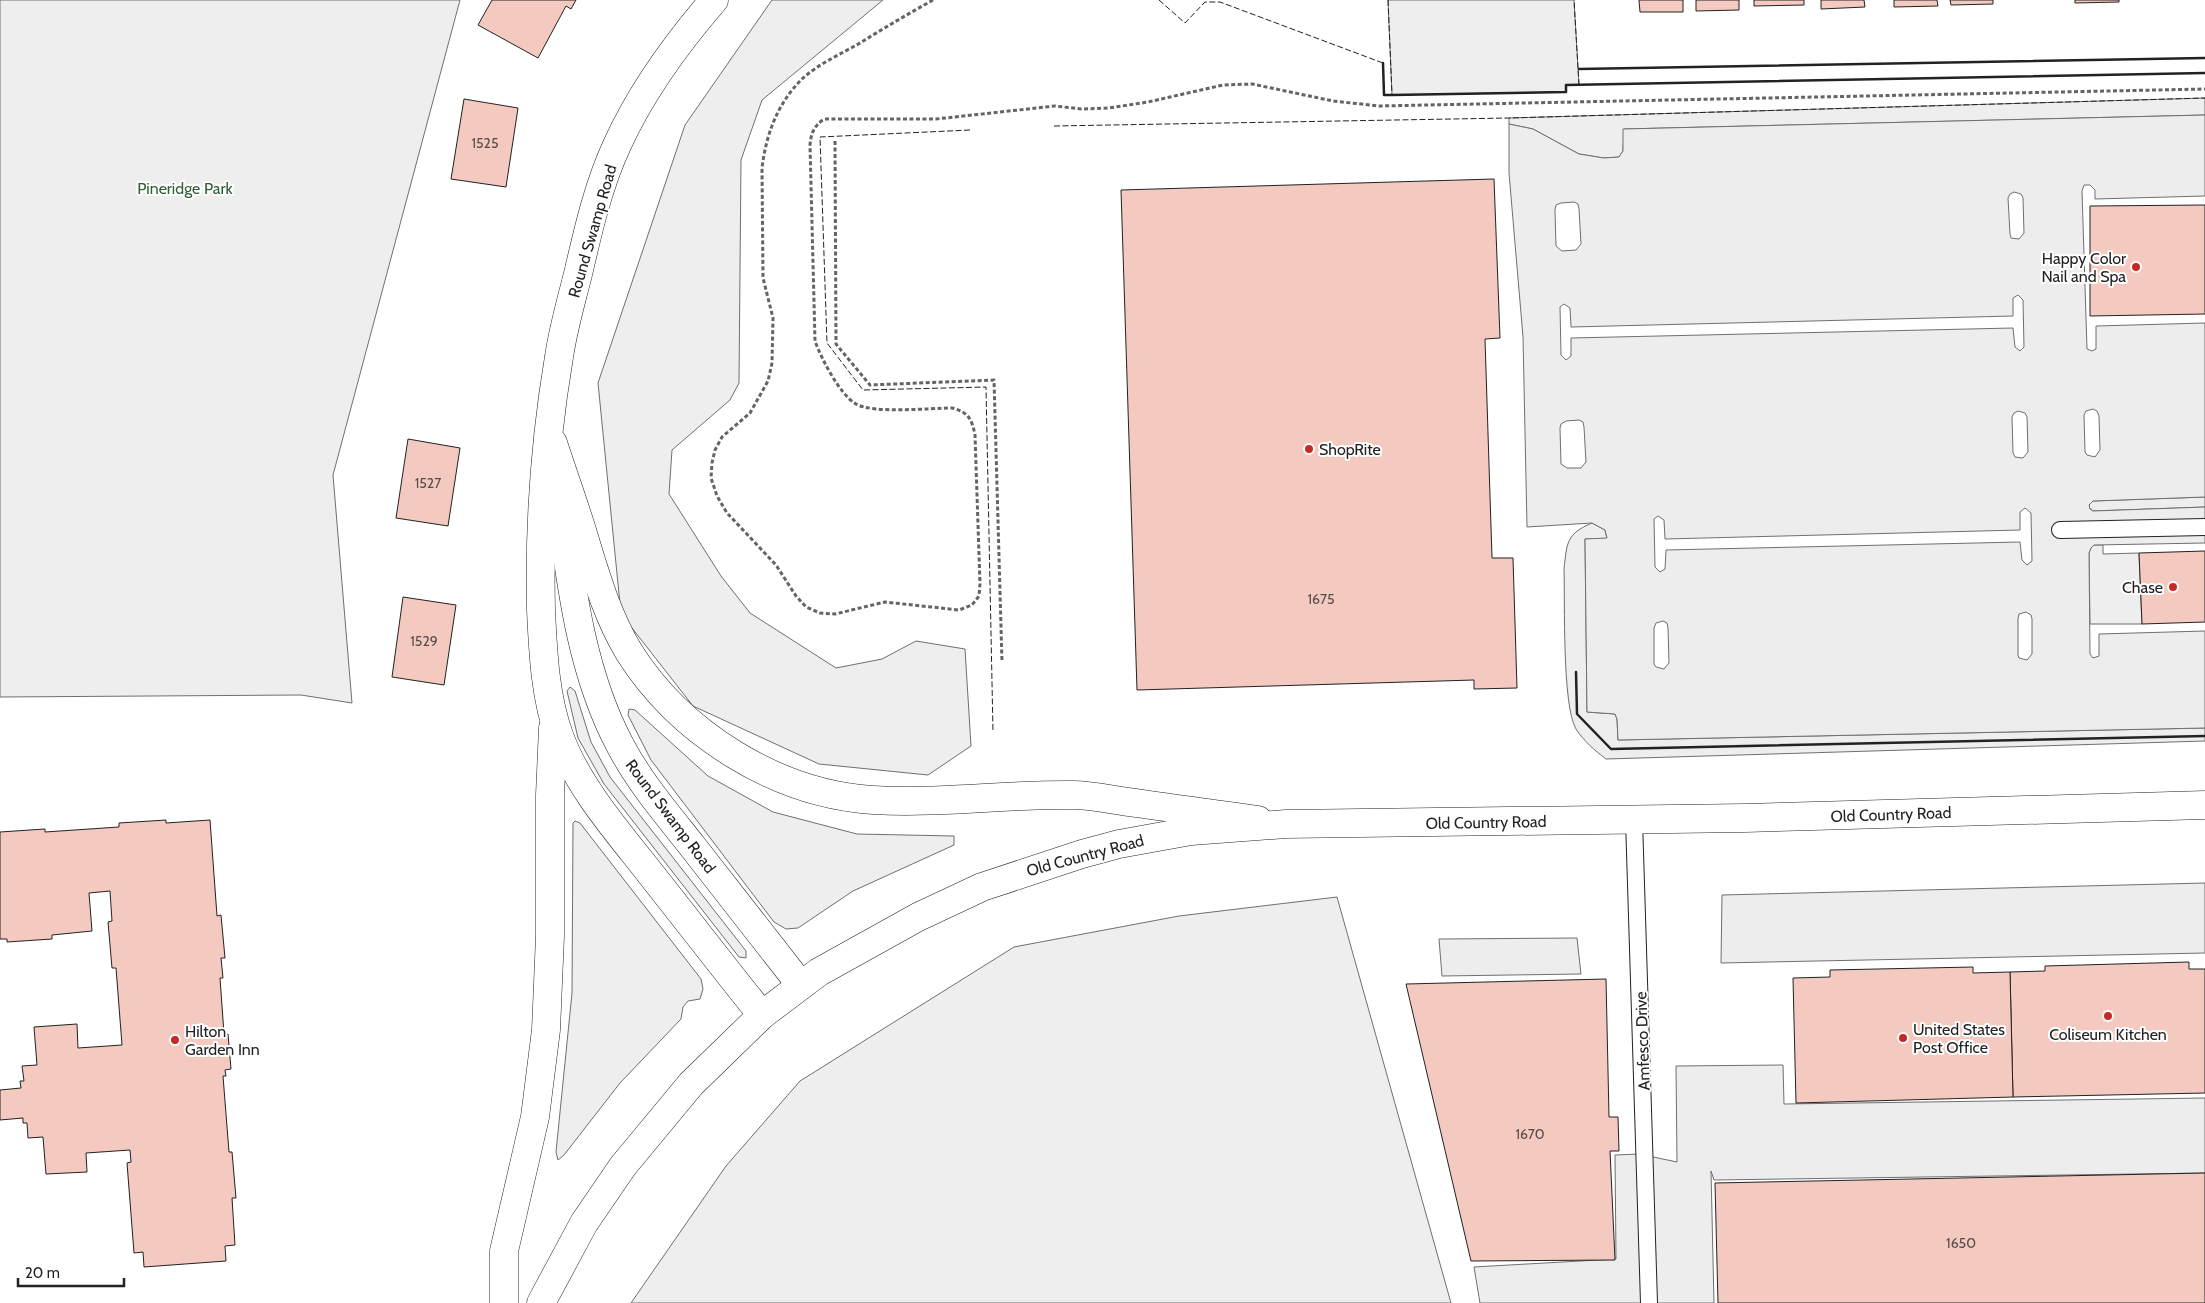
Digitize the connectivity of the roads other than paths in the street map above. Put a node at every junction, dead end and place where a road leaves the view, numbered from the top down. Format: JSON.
{"nodes":[{"id":1,"x":714,"y":0,"type":"edge"},
{"id":2,"x":549,"y":431,"type":"junction"},
{"id":3,"x":2205,"y":527,"type":"edge"},
{"id":4,"x":2060,"y":530,"type":"dead end"},
{"id":5,"x":554,"y":719,"type":"junction"},
{"id":6,"x":2205,"y":805,"type":"edge"},
{"id":7,"x":1634,"y":820,"type":"junction"},
{"id":8,"x":1286,"y":824,"type":"junction"},
{"id":9,"x":800,"y":984,"type":"junction"},
{"id":10,"x":762,"y":1015,"type":"junction"},
{"id":11,"x":504,"y":1303,"type":"edge"},
{"id":12,"x":541,"y":1303,"type":"edge"},
{"id":13,"x":1649,"y":1303,"type":"edge"}],
"edges":[{"from":1,"to":2,"type":"main road","name":"Round Swamp Road"},
{"from":2,"to":5,"type":"main road","name":"Round Swamp Road"},
{"from":2,"to":8,"type":"main road"},
{"from":2,"to":9,"type":"main road","name":"Round Swamp Road"},
{"from":3,"to":4,"type":"lane"},
{"from":5,"to":10,"type":"main road","name":"Round Swamp Road"},
{"from":5,"to":11,"type":"main road"},
{"from":6,"to":7,"type":"main road","name":"Old Country Road"},
{"from":7,"to":8,"type":"main road","name":"Old Country Road"},
{"from":7,"to":13,"type":"lane","name":"Amfesco Drive"},
{"from":8,"to":9,"type":"main road","name":"Old Country Road"},
{"from":9,"to":10,"type":"main road"},
{"from":10,"to":12,"type":"main road"}]}
